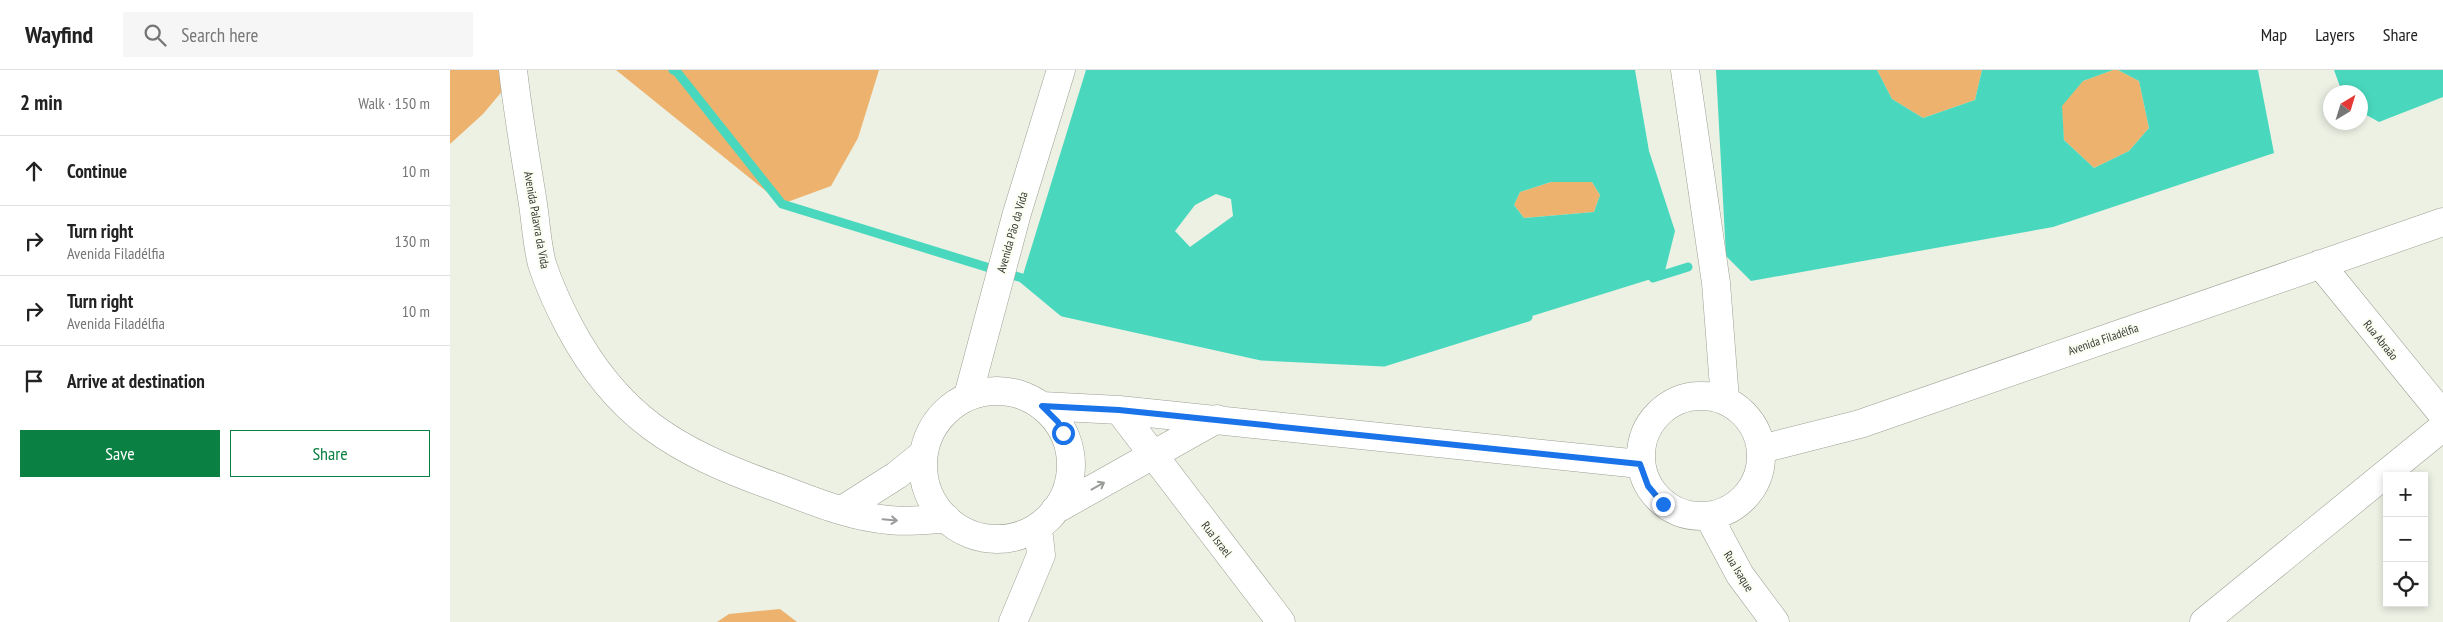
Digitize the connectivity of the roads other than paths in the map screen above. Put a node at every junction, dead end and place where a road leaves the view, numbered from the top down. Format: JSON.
{"nodes":[{"id":1,"x":513,"y":70,"type":"edge"},
{"id":2,"x":1062,"y":70,"type":"edge"},
{"id":3,"x":1685,"y":70,"type":"edge"},
{"id":4,"x":2443,"y":222,"type":"edge"},
{"id":5,"x":2320,"y":264,"type":"junction"},
{"id":6,"x":968,"y":396,"type":"junction"},
{"id":7,"x":1725,"y":400,"type":"junction"},
{"id":8,"x":1042,"y":406,"type":"junction"},
{"id":9,"x":1119,"y":410,"type":"junction"},
{"id":10,"x":2443,"y":415,"type":"edge"},
{"id":11,"x":1216,"y":419,"type":"junction"},
{"id":12,"x":2443,"y":427,"type":"edge"},
{"id":13,"x":1761,"y":449,"type":"junction"},
{"id":14,"x":923,"y":454,"type":"junction"},
{"id":15,"x":1153,"y":456,"type":"junction"},
{"id":16,"x":1640,"y":464,"type":"junction"},
{"id":17,"x":842,"y":510,"type":"junction"},
{"id":18,"x":1709,"y":517,"type":"junction"},
{"id":19,"x":946,"y":518,"type":"junction"},
{"id":20,"x":1047,"y":518,"type":"junction"},
{"id":21,"x":1013,"y":622,"type":"edge"},
{"id":22,"x":1281,"y":622,"type":"edge"},
{"id":23,"x":1775,"y":622,"type":"edge"},
{"id":24,"x":2204,"y":622,"type":"edge"}],
"edges":[{"from":1,"to":17,"type":"street","name":"Avenida Palavra da Vida"},
{"from":2,"to":6,"type":"street","name":"Avenida Pão da Vida"},
{"from":3,"to":7,"type":"street"},
{"from":4,"to":5,"type":"street","name":"Avenida Filadélfia"},
{"from":5,"to":10,"type":"street","name":"Rua Abraão"},
{"from":5,"to":13,"type":"street","name":"Avenida Filadélfia"},
{"from":6,"to":8,"type":"street"},
{"from":6,"to":14,"type":"street"},
{"from":7,"to":13,"type":"street"},
{"from":7,"to":16,"type":"street"},
{"from":8,"to":9,"type":"street"},
{"from":8,"to":20,"type":"street"},
{"from":9,"to":11,"type":"street"},
{"from":9,"to":15,"type":"street","name":"Rua Israel"},
{"from":11,"to":15,"type":"street"},
{"from":11,"to":16,"type":"street"},
{"from":12,"to":24,"type":"street"},
{"from":13,"to":18,"type":"street"},
{"from":14,"to":17,"type":"street"},
{"from":14,"to":19,"type":"street"},
{"from":20,"to":15,"type":"street","one_way":true},
{"from":15,"to":22,"type":"street","name":"Rua Israel"},
{"from":16,"to":18,"type":"street"},
{"from":17,"to":19,"type":"street","name":"Avenida Palavra da Vida","one_way":true},
{"from":18,"to":23,"type":"street","name":"Rua Isaque"},
{"from":19,"to":20,"type":"street"},
{"from":20,"to":21,"type":"street"}]}
